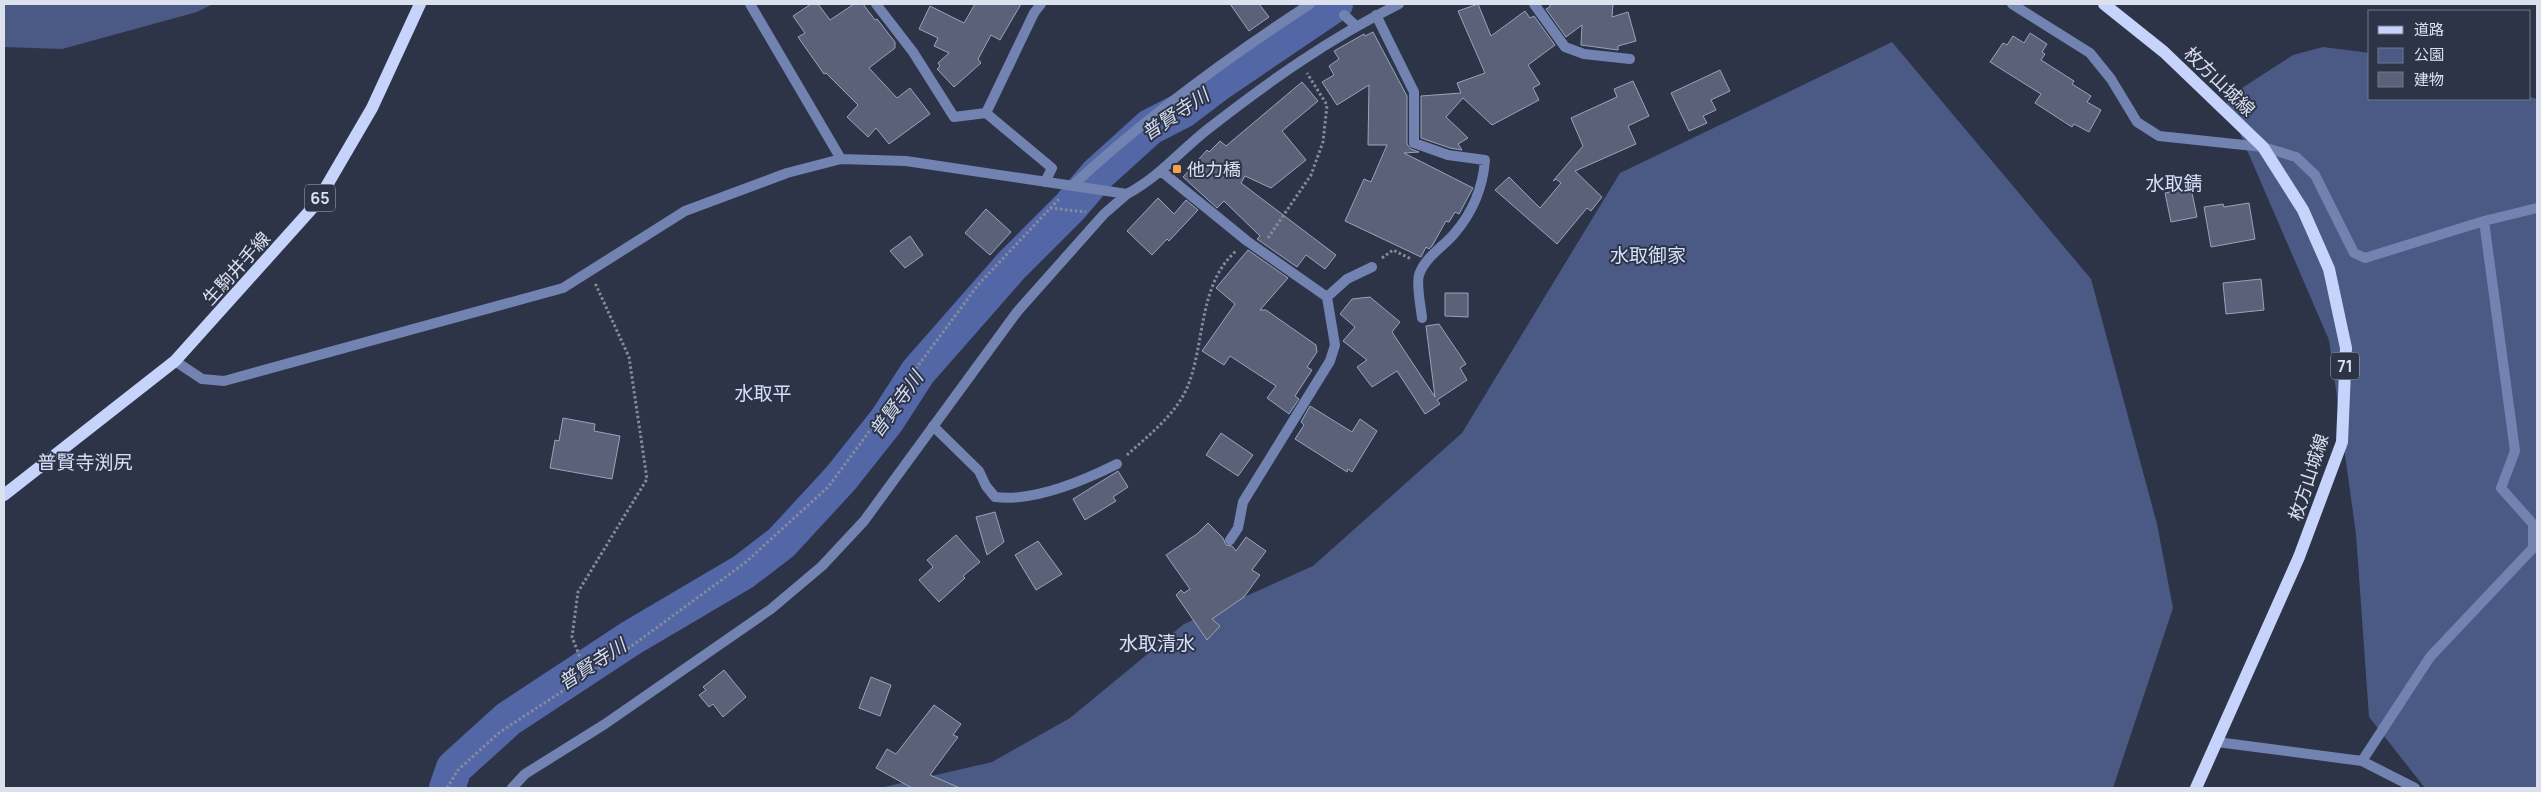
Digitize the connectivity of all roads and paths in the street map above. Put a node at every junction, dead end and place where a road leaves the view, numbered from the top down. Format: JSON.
{"nodes":[{"id":1,"x":420,"y":4,"type":"edge"},
{"id":2,"x":750,"y":4,"type":"edge"},
{"id":3,"x":876,"y":4,"type":"edge"},
{"id":4,"x":1041,"y":4,"type":"edge"},
{"id":5,"x":1310,"y":4,"type":"edge"},
{"id":6,"x":1399,"y":4,"type":"edge"},
{"id":7,"x":1534,"y":4,"type":"edge"},
{"id":8,"x":2012,"y":4,"type":"edge"},
{"id":9,"x":2104,"y":4,"type":"edge"},
{"id":10,"x":1344,"y":14,"type":"dead end"},
{"id":11,"x":1376,"y":15,"type":"junction"},
{"id":12,"x":1355,"y":25,"type":"junction"},
{"id":13,"x":1630,"y":59,"type":"dead end"},
{"id":14,"x":1300,"y":62,"type":"junction"},
{"id":15,"x":986,"y":113,"type":"junction"},
{"id":16,"x":2263,"y":148,"type":"junction"},
{"id":17,"x":841,"y":159,"type":"junction"},
{"id":18,"x":1160,"y":172,"type":"junction"},
{"id":19,"x":1046,"y":182,"type":"junction"},
{"id":20,"x":1076,"y":186,"type":"junction"},
{"id":21,"x":1127,"y":194,"type":"junction"},
{"id":22,"x":1050,"y":208,"type":"junction"},
{"id":23,"x":2537,"y":208,"type":"edge"},
{"id":24,"x":1104,"y":214,"type":"junction"},
{"id":25,"x":2484,"y":220,"type":"junction"},
{"id":26,"x":1247,"y":242,"type":"junction"},
{"id":27,"x":1425,"y":265,"type":"junction"},
{"id":28,"x":1372,"y":267,"type":"joint"},
{"id":29,"x":590,"y":271,"type":"junction"},
{"id":30,"x":1327,"y":297,"type":"junction"},
{"id":31,"x":1422,"y":318,"type":"dead end"},
{"id":32,"x":175,"y":361,"type":"junction"},
{"id":33,"x":933,"y":426,"type":"junction"},
{"id":34,"x":1117,"y":464,"type":"joint"},
{"id":35,"x":4,"y":495,"type":"edge"},
{"id":36,"x":1230,"y":540,"type":"dead end"},
{"id":37,"x":587,"y":675,"type":"junction"},
{"id":38,"x":2217,"y":742,"type":"junction"},
{"id":39,"x":2362,"y":760,"type":"junction"},
{"id":40,"x":447,"y":788,"type":"edge"},
{"id":41,"x":512,"y":788,"type":"edge"},
{"id":42,"x":2196,"y":788,"type":"edge"},
{"id":43,"x":2415,"y":788,"type":"edge"}],
"edges":[{"from":1,"to":32,"type":"main road","name":"生駒井手線","number":"65"},
{"from":2,"to":17,"type":"street"},
{"from":3,"to":15,"type":"street"},
{"from":4,"to":15,"type":"street"},
{"from":5,"to":20,"type":"street"},
{"from":6,"to":11,"type":"street"},
{"from":7,"to":13,"type":"street"},
{"from":8,"to":16,"type":"street"},
{"from":9,"to":16,"type":"main road","name":"枚方山城線","number":"71"},
{"from":10,"to":12,"type":"street"},
{"from":11,"to":12,"type":"street"},
{"from":11,"to":27,"type":"street"},
{"from":12,"to":14,"type":"street"},
{"from":14,"to":18,"type":"street"},
{"from":14,"to":26,"type":"path"},
{"from":15,"to":19,"type":"street"},
{"from":16,"to":25,"type":"street"},
{"from":16,"to":38,"type":"main road","name":"枚方山城線","number":"71"},
{"from":17,"to":19,"type":"street"},
{"from":17,"to":29,"type":"street"},
{"from":18,"to":21,"type":"street"},
{"from":18,"to":26,"type":"street"},
{"from":19,"to":20,"type":"street"},
{"from":20,"to":21,"type":"street"},
{"from":20,"to":22,"type":"path"},
{"from":21,"to":24,"type":"street"},
{"from":22,"to":24,"type":"path"},
{"from":22,"to":37,"type":"path"},
{"from":23,"to":25,"type":"street"},
{"from":24,"to":33,"type":"street"},
{"from":25,"to":39,"type":"street"},
{"from":26,"to":30,"type":"street"},
{"from":26,"to":34,"type":"path"},
{"from":27,"to":28,"type":"path"},
{"from":27,"to":31,"type":"street"},
{"from":28,"to":30,"type":"street"},
{"from":29,"to":32,"type":"street"},
{"from":29,"to":37,"type":"path"},
{"from":30,"to":36,"type":"street"},
{"from":32,"to":35,"type":"main road","name":"生駒井手線","number":"65"},
{"from":33,"to":34,"type":"street"},
{"from":33,"to":41,"type":"street"},
{"from":37,"to":40,"type":"path"},
{"from":38,"to":39,"type":"street"},
{"from":38,"to":42,"type":"main road","name":"枚方山城線","number":"71"},
{"from":39,"to":43,"type":"street"}]}
